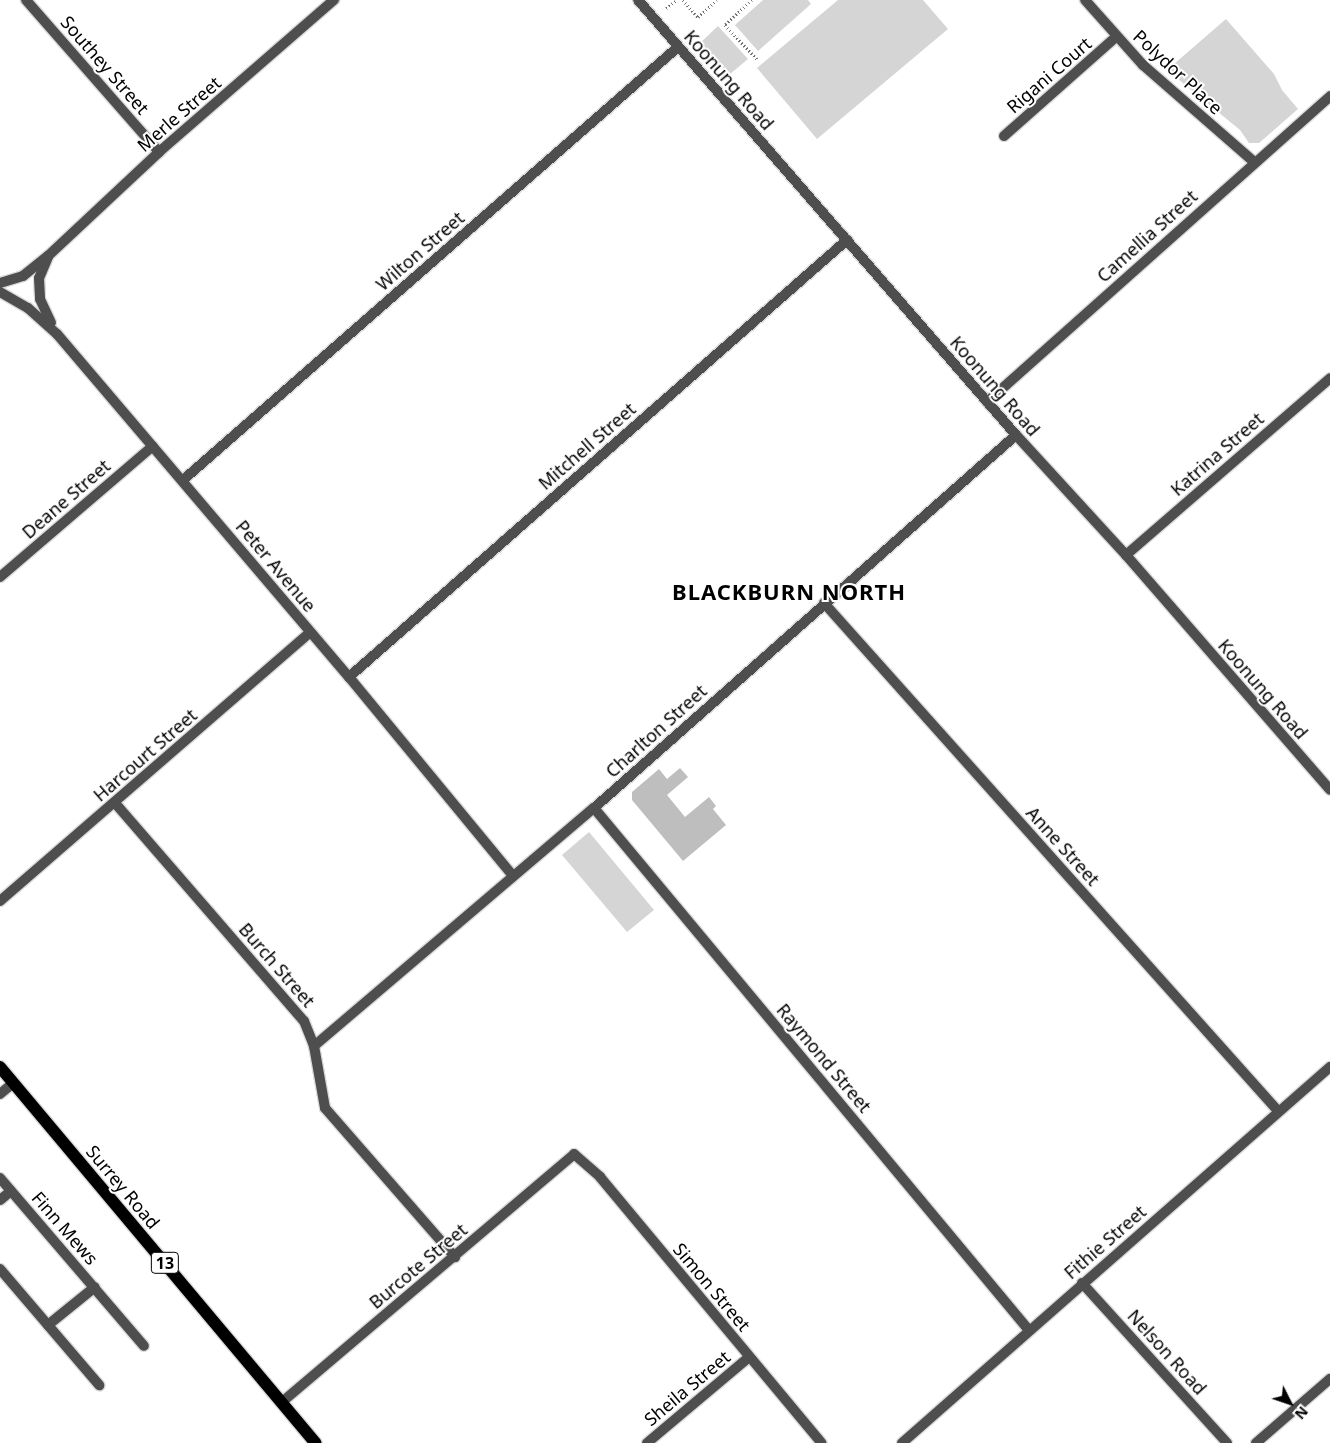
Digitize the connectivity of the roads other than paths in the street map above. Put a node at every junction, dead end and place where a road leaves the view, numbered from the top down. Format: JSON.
{"nodes":[{"id":1,"x":26,"y":0,"type":"edge"},
{"id":2,"x":334,"y":0,"type":"edge"},
{"id":3,"x":638,"y":0,"type":"edge"},
{"id":4,"x":1085,"y":0,"type":"edge"},
{"id":5,"x":1116,"y":38,"type":"junction"},
{"id":6,"x":678,"y":47,"type":"junction"},
{"id":7,"x":1330,"y":96,"type":"edge"},
{"id":8,"x":1004,"y":136,"type":"dead end"},
{"id":9,"x":159,"y":152,"type":"junction"},
{"id":10,"x":1254,"y":162,"type":"junction"},
{"id":11,"x":847,"y":240,"type":"junction"},
{"id":12,"x":48,"y":256,"type":"junction"},
{"id":13,"x":0,"y":283,"type":"edge"},
{"id":14,"x":0,"y":292,"type":"edge"},
{"id":15,"x":57,"y":334,"type":"junction"},
{"id":16,"x":1330,"y":378,"type":"edge"},
{"id":17,"x":987,"y":402,"type":"junction"},
{"id":18,"x":1016,"y":435,"type":"junction"},
{"id":19,"x":153,"y":446,"type":"junction"},
{"id":20,"x":183,"y":480,"type":"junction"},
{"id":21,"x":1126,"y":556,"type":"junction"},
{"id":22,"x":0,"y":577,"type":"edge"},
{"id":23,"x":824,"y":603,"type":"junction"},
{"id":24,"x":310,"y":632,"type":"junction"},
{"id":25,"x":349,"y":676,"type":"junction"},
{"id":26,"x":1330,"y":790,"type":"edge"},
{"id":27,"x":115,"y":804,"type":"junction"},
{"id":28,"x":594,"y":808,"type":"junction"},
{"id":29,"x":513,"y":876,"type":"junction"},
{"id":30,"x":0,"y":901,"type":"edge"},
{"id":31,"x":314,"y":1046,"type":"junction"},
{"id":32,"x":1330,"y":1066,"type":"edge"},
{"id":33,"x":0,"y":1067,"type":"edge"},
{"id":34,"x":13,"y":1082,"type":"junction"},
{"id":35,"x":0,"y":1094,"type":"edge"},
{"id":36,"x":1278,"y":1111,"type":"junction"},
{"id":37,"x":574,"y":1154,"type":"joint"},
{"id":38,"x":0,"y":1178,"type":"edge"},
{"id":39,"x":11,"y":1191,"type":"junction"},
{"id":40,"x":0,"y":1200,"type":"edge"},
{"id":41,"x":455,"y":1257,"type":"junction"},
{"id":42,"x":0,"y":1269,"type":"edge"},
{"id":43,"x":1082,"y":1283,"type":"junction"},
{"id":44,"x":95,"y":1287,"type":"junction"},
{"id":45,"x":48,"y":1325,"type":"junction"},
{"id":46,"x":1028,"y":1330,"type":"junction"},
{"id":47,"x":144,"y":1346,"type":"dead end"},
{"id":48,"x":749,"y":1357,"type":"junction"},
{"id":49,"x":1330,"y":1379,"type":"edge"},
{"id":50,"x":99,"y":1385,"type":"dead end"},
{"id":51,"x":282,"y":1402,"type":"junction"},
{"id":52,"x":316,"y":1443,"type":"edge"},
{"id":53,"x":646,"y":1443,"type":"edge"},
{"id":54,"x":822,"y":1443,"type":"edge"},
{"id":55,"x":902,"y":1443,"type":"edge"},
{"id":56,"x":1227,"y":1443,"type":"edge"},
{"id":57,"x":1256,"y":1443,"type":"edge"}],
"edges":[{"from":1,"to":9,"type":"street","name":"Southey Street"},
{"from":2,"to":9,"type":"street","name":"Merle Street"},
{"from":3,"to":6,"type":"street","name":"Koonung Road"},
{"from":4,"to":5,"type":"street","name":"Polydor Place"},
{"from":5,"to":8,"type":"street","name":"Rigani Court"},
{"from":5,"to":10,"type":"street","name":"Polydor Place"},
{"from":6,"to":11,"type":"street","name":"Koonung Road"},
{"from":6,"to":20,"type":"street","name":"Wilton Street"},
{"from":7,"to":10,"type":"street","name":"Camellia Street"},
{"from":9,"to":12,"type":"street","name":"Merle Street"},
{"from":10,"to":17,"type":"street","name":"Camellia Street"},
{"from":11,"to":17,"type":"street","name":"Koonung Road"},
{"from":11,"to":25,"type":"street","name":"Mitchell Street"},
{"from":12,"to":13,"type":"street","name":"Merle Street"},
{"from":12,"to":15,"type":"street","name":"Merle Street"},
{"from":14,"to":15,"type":"street","name":"Peter Avenue"},
{"from":15,"to":19,"type":"street","name":"Peter Avenue"},
{"from":16,"to":21,"type":"street","name":"Katrina Street"},
{"from":17,"to":18,"type":"street","name":"Koonung Road"},
{"from":18,"to":21,"type":"street","name":"Koonung Road"},
{"from":18,"to":23,"type":"street","name":"Charlton Street"},
{"from":19,"to":20,"type":"street","name":"Peter Avenue"},
{"from":19,"to":22,"type":"street","name":"Deane Street"},
{"from":20,"to":24,"type":"street","name":"Peter Avenue"},
{"from":21,"to":26,"type":"street","name":"Koonung Road"},
{"from":23,"to":28,"type":"street","name":"Charlton Street"},
{"from":23,"to":36,"type":"street","name":"Anne Street"},
{"from":24,"to":25,"type":"street","name":"Peter Avenue"},
{"from":24,"to":27,"type":"street","name":"Harcourt Street"},
{"from":25,"to":29,"type":"street","name":"Peter Avenue"},
{"from":27,"to":30,"type":"street","name":"Harcourt Street"},
{"from":27,"to":31,"type":"street","name":"Burch Street"},
{"from":28,"to":29,"type":"street","name":"Charlton Street"},
{"from":28,"to":46,"type":"street","name":"Raymond Street"},
{"from":29,"to":31,"type":"street","name":"Charlton Street"},
{"from":31,"to":41,"type":"street","name":"Burch Street"},
{"from":32,"to":36,"type":"street","name":"Fithie Street"},
{"from":33,"to":34,"type":"main road","name":"Surrey Road","number":"13"},
{"from":34,"to":35,"type":"street"},
{"from":34,"to":51,"type":"main road","name":"Surrey Road","number":"13"},
{"from":36,"to":43,"type":"street","name":"Fithie Street"},
{"from":37,"to":41,"type":"street","name":"Burcote Street"},
{"from":37,"to":48,"type":"street","name":"Simon Street"},
{"from":38,"to":39,"type":"street","name":"Finn Mews"},
{"from":39,"to":40,"type":"street","name":"Finn Mews"},
{"from":39,"to":44,"type":"street","name":"Finn Mews"},
{"from":41,"to":51,"type":"street","name":"Burcote Street"},
{"from":42,"to":45,"type":"street"},
{"from":43,"to":46,"type":"street","name":"Fithie Street"},
{"from":43,"to":56,"type":"street","name":"Nelson Road"},
{"from":44,"to":45,"type":"street","name":"Finn Mews"},
{"from":44,"to":47,"type":"street","name":"Finn Mews"},
{"from":45,"to":50,"type":"street"},
{"from":46,"to":55,"type":"street","name":"Fithie Street"},
{"from":48,"to":53,"type":"street","name":"Sheila Street"},
{"from":48,"to":54,"type":"street","name":"Simon Street"},
{"from":49,"to":57,"type":"street"},
{"from":51,"to":52,"type":"main road","name":"Surrey Road","number":"13"}]}
